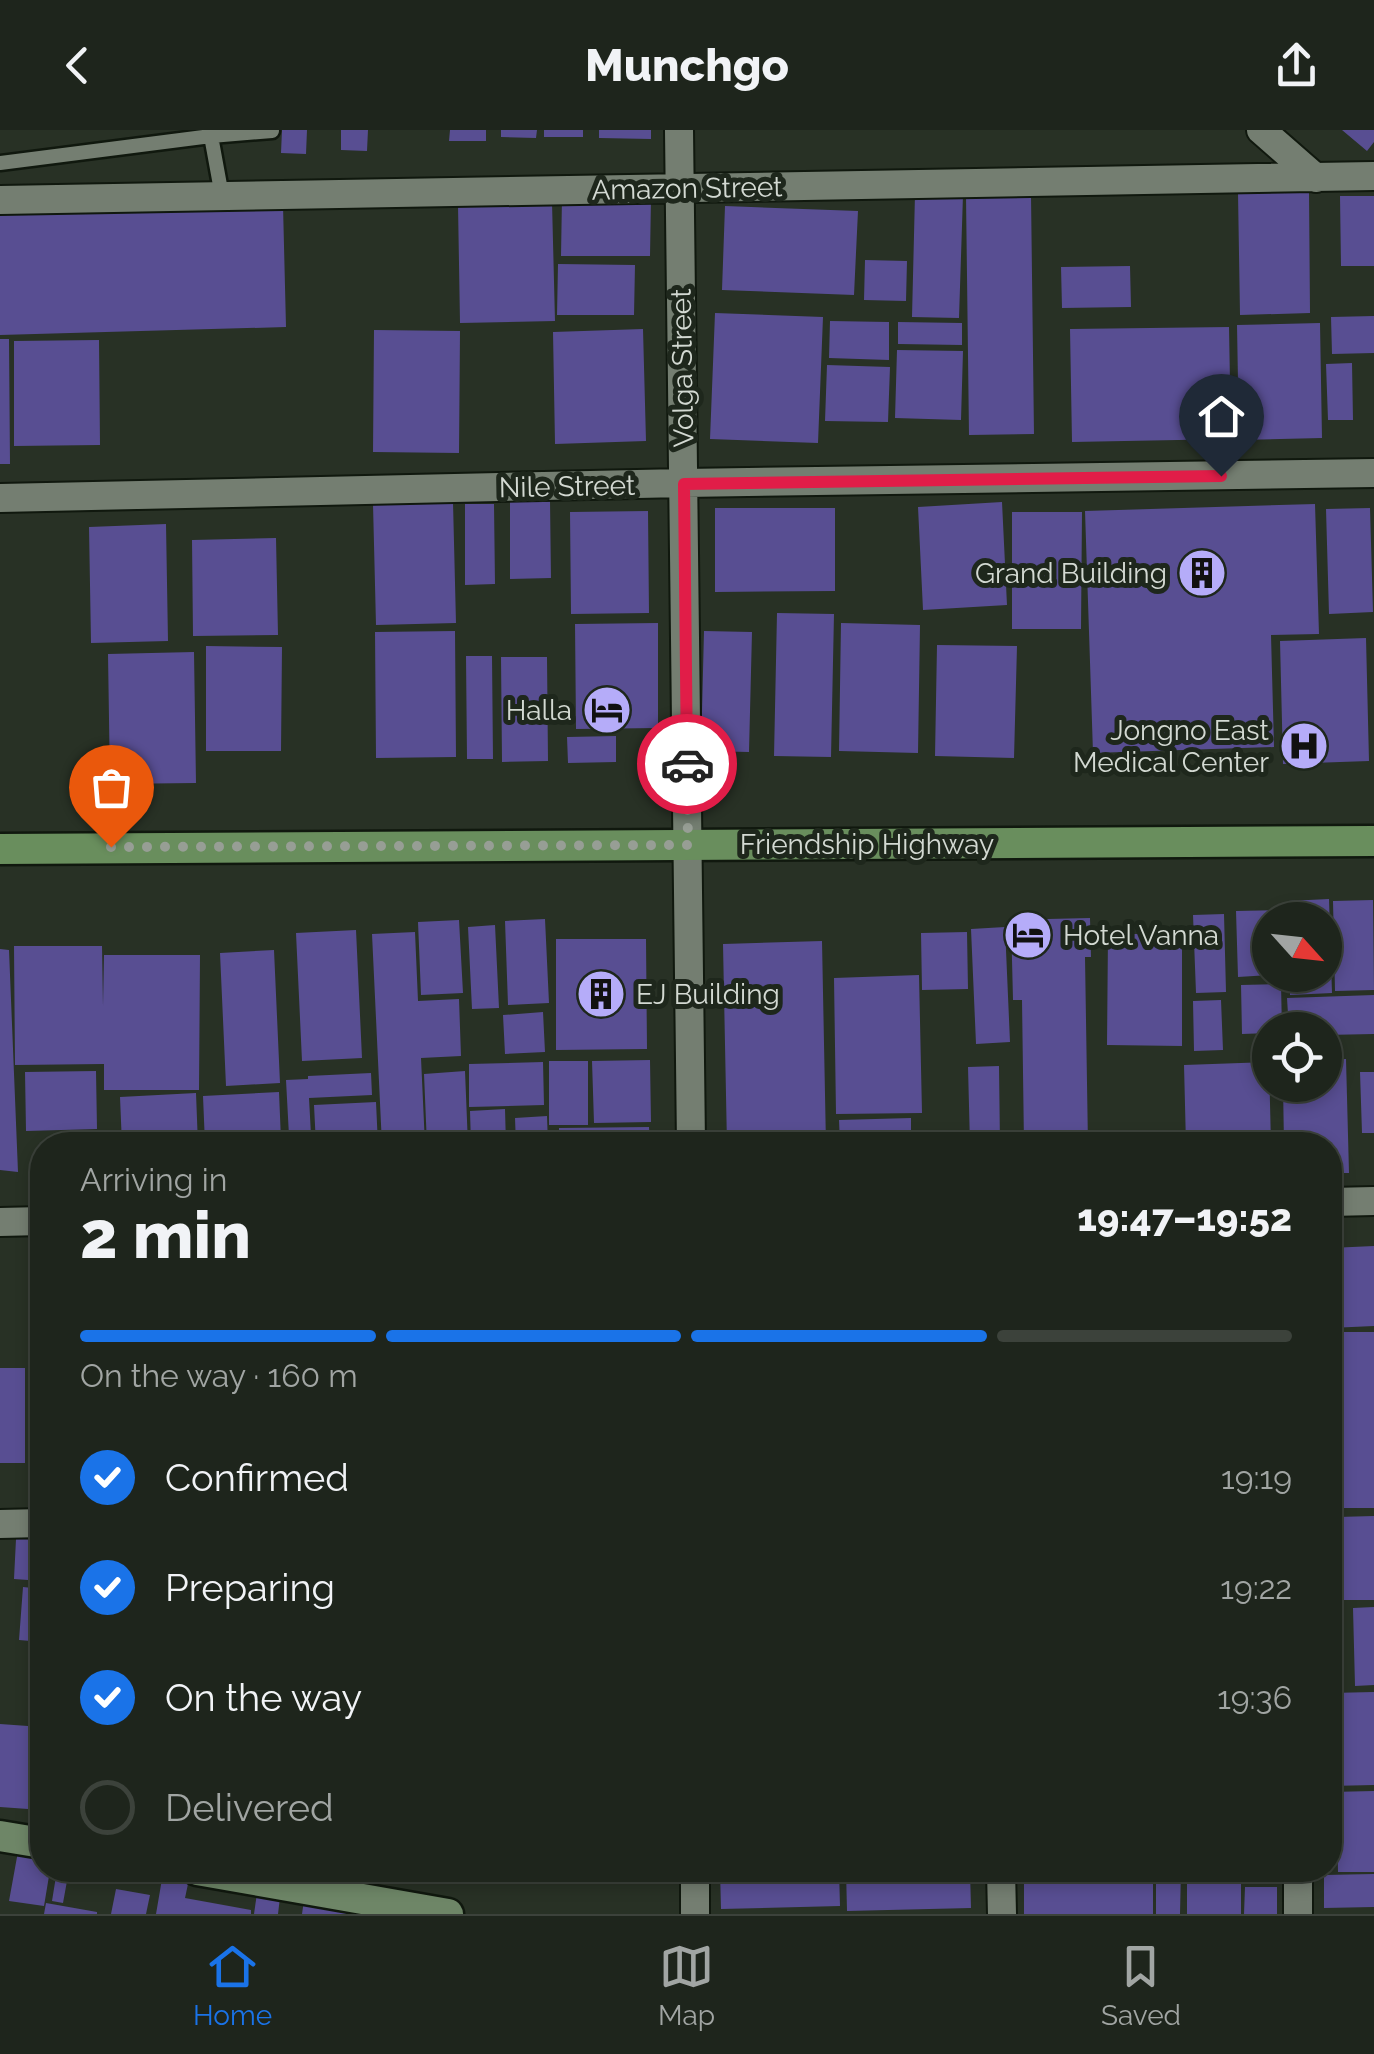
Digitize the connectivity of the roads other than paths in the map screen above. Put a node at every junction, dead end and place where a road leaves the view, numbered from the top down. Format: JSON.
{"nodes":[{"id":1,"x":679,"y":130,"type":"edge"},
{"id":2,"x":1261,"y":130,"type":"edge"},
{"id":3,"x":272,"y":131,"type":"edge"},
{"id":4,"x":211,"y":136,"type":"junction"},
{"id":5,"x":0,"y":162,"type":"edge"},
{"id":6,"x":1374,"y":176,"type":"edge"},
{"id":7,"x":1316,"y":178,"type":"junction"},
{"id":8,"x":678,"y":188,"type":"junction"},
{"id":9,"x":222,"y":196,"type":"junction"},
{"id":10,"x":0,"y":200,"type":"edge"},
{"id":11,"x":1374,"y":474,"type":"edge"},
{"id":12,"x":684,"y":484,"type":"junction"},
{"id":13,"x":0,"y":498,"type":"edge"},
{"id":14,"x":1374,"y":840,"type":"edge"},
{"id":15,"x":688,"y":845,"type":"junction"},
{"id":16,"x":0,"y":848,"type":"edge"},
{"id":17,"x":691,"y":1132,"type":"edge"},
{"id":18,"x":1374,"y":1201,"type":"edge"},
{"id":19,"x":1342,"y":1202,"type":"edge"},
{"id":20,"x":30,"y":1221,"type":"edge"},
{"id":21,"x":0,"y":1222,"type":"edge"},
{"id":22,"x":30,"y":1523,"type":"edge"},
{"id":23,"x":0,"y":1524,"type":"edge"},
{"id":24,"x":0,"y":1836,"type":"edge"},
{"id":25,"x":30,"y":1841,"type":"edge"},
{"id":26,"x":265,"y":1882,"type":"edge"},
{"id":27,"x":695,"y":1882,"type":"edge"},
{"id":28,"x":1002,"y":1882,"type":"edge"},
{"id":29,"x":1298,"y":1882,"type":"edge"},
{"id":30,"x":448,"y":1914,"type":"edge"},
{"id":31,"x":695,"y":1914,"type":"edge"},
{"id":32,"x":1002,"y":1914,"type":"edge"},
{"id":33,"x":1298,"y":1914,"type":"edge"}],
"edges":[{"from":1,"to":8,"type":"street","name":"Volga Street"},
{"from":2,"to":7,"type":"street"},
{"from":3,"to":4,"type":"lane"},
{"from":4,"to":5,"type":"lane"},
{"from":4,"to":9,"type":"lane"},
{"from":6,"to":7,"type":"street","name":"Amazon Street"},
{"from":7,"to":8,"type":"street","name":"Amazon Street"},
{"from":8,"to":9,"type":"street","name":"Amazon Street"},
{"from":8,"to":12,"type":"street","name":"Volga Street"},
{"from":9,"to":10,"type":"street","name":"Amazon Street"},
{"from":11,"to":12,"type":"street","name":"Nile Street"},
{"from":12,"to":13,"type":"street","name":"Nile Street"},
{"from":12,"to":15,"type":"street","name":"Volga Street"},
{"from":14,"to":15,"type":"main road","name":"Friendship Highway"},
{"from":15,"to":16,"type":"main road","name":"Friendship Highway"},
{"from":15,"to":17,"type":"street","name":"Volga Street"},
{"from":18,"to":19,"type":"street"},
{"from":20,"to":21,"type":"street"},
{"from":22,"to":23,"type":"street"},
{"from":24,"to":25,"type":"street"},
{"from":26,"to":30,"type":"street"},
{"from":27,"to":31,"type":"street"},
{"from":28,"to":32,"type":"street"},
{"from":29,"to":33,"type":"street"}]}
